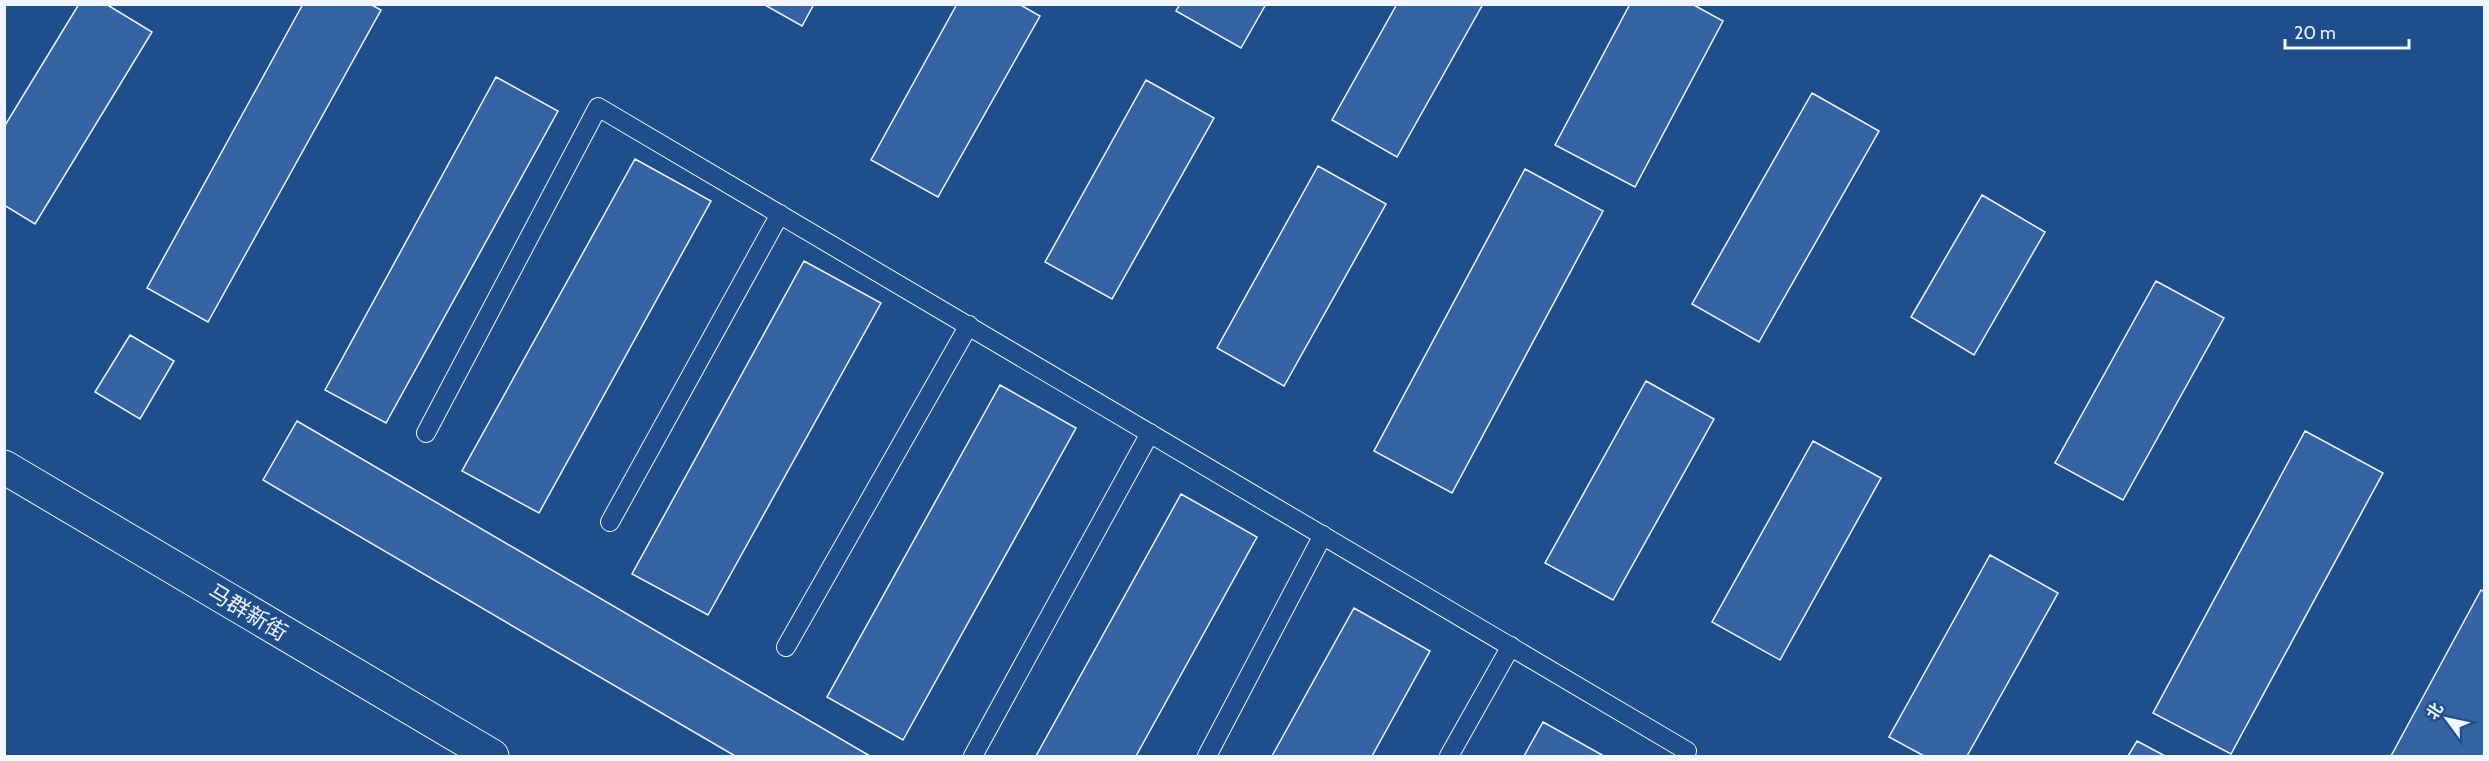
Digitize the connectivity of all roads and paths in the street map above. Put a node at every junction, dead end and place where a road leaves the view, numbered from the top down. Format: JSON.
{"nodes":[{"id":1,"x":780,"y":214,"type":"junction"},
{"id":2,"x":969,"y":325,"type":"junction"},
{"id":3,"x":426,"y":433,"type":"dead end"},
{"id":4,"x":1150,"y":433,"type":"junction"},
{"id":5,"x":4,"y":467,"type":"edge"},
{"id":6,"x":610,"y":522,"type":"dead end"},
{"id":7,"x":1323,"y":535,"type":"junction"},
{"id":8,"x":1511,"y":646,"type":"junction"},
{"id":9,"x":786,"y":647,"type":"dead end"},
{"id":10,"x":492,"y":756,"type":"edge"},
{"id":11,"x":973,"y":756,"type":"edge"},
{"id":12,"x":1207,"y":756,"type":"edge"},
{"id":13,"x":1449,"y":756,"type":"edge"},
{"id":14,"x":1684,"y":756,"type":"edge"}],
"edges":[{"from":1,"to":2,"type":"lane"},
{"from":1,"to":3,"type":"lane"},
{"from":1,"to":6,"type":"lane"},
{"from":2,"to":4,"type":"lane"},
{"from":2,"to":9,"type":"lane"},
{"from":4,"to":7,"type":"lane"},
{"from":4,"to":11,"type":"lane"},
{"from":5,"to":10,"type":"main road","name":"马群新街"},
{"from":7,"to":8,"type":"lane"},
{"from":7,"to":12,"type":"lane"},
{"from":8,"to":13,"type":"lane"},
{"from":8,"to":14,"type":"lane"}]}
